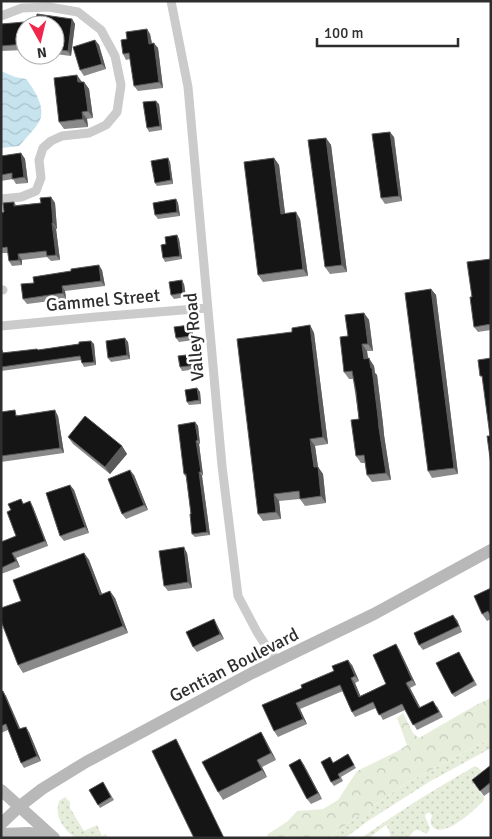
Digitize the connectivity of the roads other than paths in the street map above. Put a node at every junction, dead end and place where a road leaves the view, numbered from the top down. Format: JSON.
{"nodes":[{"id":1,"x":171,"y":1,"type":"edge"},
{"id":2,"x":1,"y":16,"type":"edge"},
{"id":3,"x":1,"y":199,"type":"edge"},
{"id":4,"x":207,"y":308,"type":"junction"},
{"id":5,"x":1,"y":326,"type":"edge"},
{"id":6,"x":491,"y":550,"type":"edge"},
{"id":7,"x":277,"y":660,"type":"junction"},
{"id":8,"x":1,"y":790,"type":"edge"},
{"id":9,"x":20,"y":806,"type":"junction"},
{"id":10,"x":1,"y":824,"type":"edge"},
{"id":11,"x":1,"y":834,"type":"edge"},
{"id":12,"x":53,"y":837,"type":"edge"}],
"edges":[{"from":1,"to":4,"type":"street","name":"Valley Road"},
{"from":2,"to":3,"type":"street"},
{"from":4,"to":5,"type":"street","name":"Gammel Street"},
{"from":4,"to":7,"type":"street","name":"Valley Road"},
{"from":6,"to":7,"type":"main road","name":"Gentian Boulevard"},
{"from":7,"to":9,"type":"main road","name":"Gentian Boulevard"},
{"from":8,"to":9,"type":"main road"},
{"from":9,"to":10,"type":"main road","name":"Gentian Boulevard"},
{"from":9,"to":12,"type":"main road"},
{"from":11,"to":12,"type":"main road"}]}
